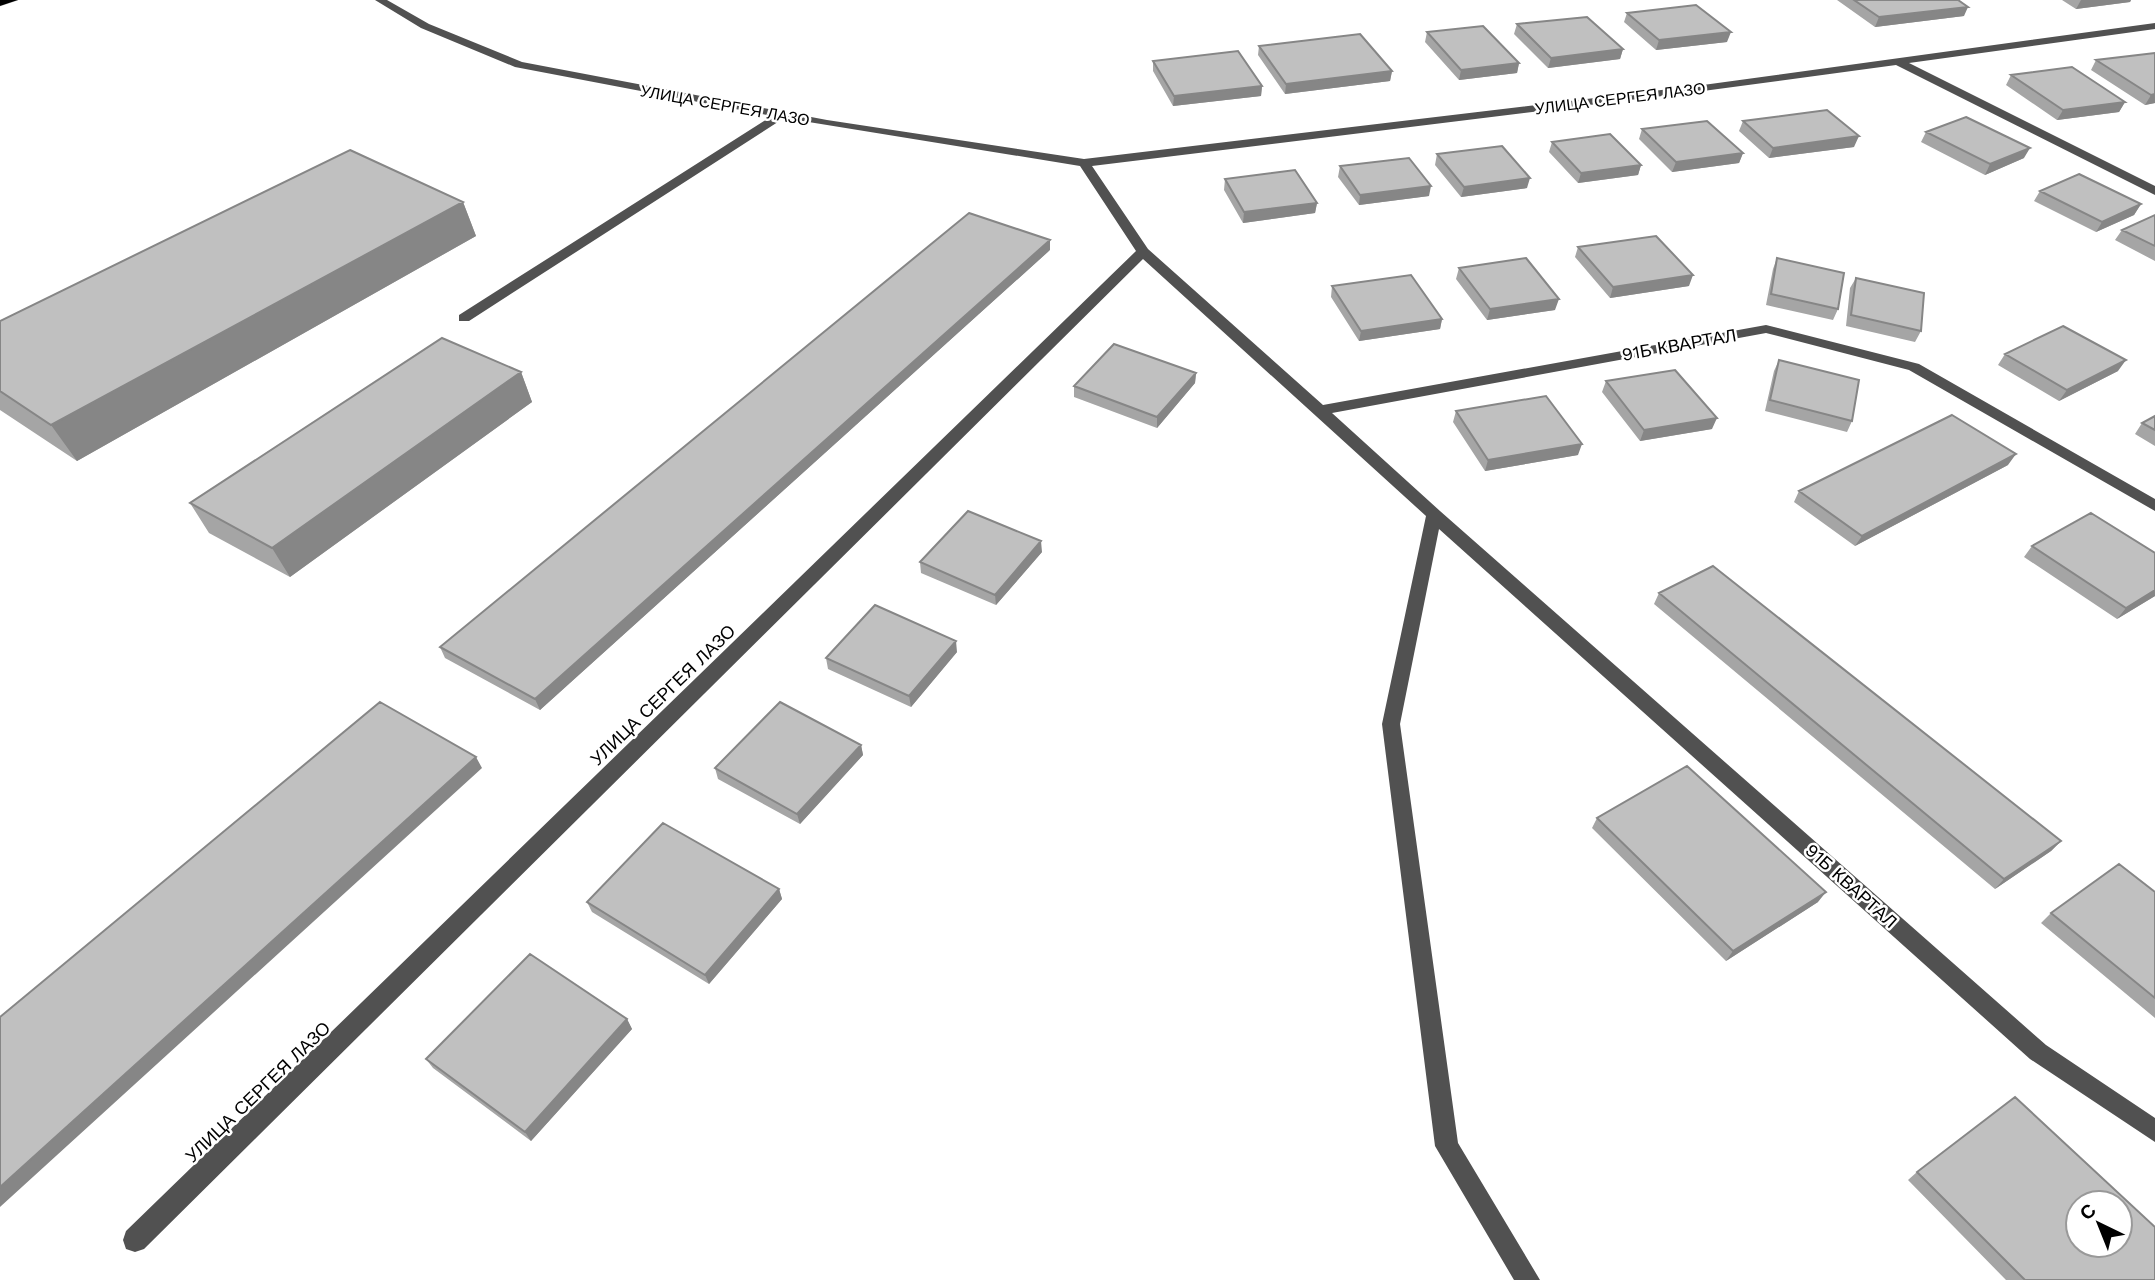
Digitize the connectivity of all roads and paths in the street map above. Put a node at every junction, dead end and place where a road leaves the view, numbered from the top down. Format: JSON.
{"nodes":[{"id":1,"x":13,"y":0,"type":"edge"},
{"id":2,"x":380,"y":0,"type":"edge"},
{"id":3,"x":0,"y":3,"type":"edge"},
{"id":4,"x":2155,"y":26,"type":"edge"},
{"id":5,"x":1895,"y":60,"type":"junction"},
{"id":6,"x":782,"y":115,"type":"junction"},
{"id":7,"x":1084,"y":163,"type":"junction"},
{"id":8,"x":2155,"y":191,"type":"edge"},
{"id":9,"x":1143,"y":252,"type":"junction"},
{"id":10,"x":464,"y":318,"type":"dead end"},
{"id":11,"x":1320,"y":410,"type":"junction"},
{"id":12,"x":2155,"y":506,"type":"edge"},
{"id":13,"x":1434,"y":515,"type":"junction"},
{"id":14,"x":2155,"y":1131,"type":"edge"},
{"id":15,"x":135,"y":1240,"type":"dead end"},
{"id":16,"x":1528,"y":1280,"type":"edge"}],
"edges":[{"from":1,"to":3,"type":"main road"},
{"from":2,"to":6,"type":"street","name":"УЛИЦА СЕРГЕЯ ЛАЗО"},
{"from":4,"to":5,"type":"street","name":"УЛИЦА СЕРГЕЯ ЛАЗО"},
{"from":5,"to":7,"type":"street","name":"УЛИЦА СЕРГЕЯ ЛАЗО"},
{"from":5,"to":8,"type":"street"},
{"from":6,"to":7,"type":"street","name":"УЛИЦА СЕРГЕЯ ЛАЗО"},
{"from":6,"to":10,"type":"street"},
{"from":7,"to":9,"type":"street"},
{"from":9,"to":11,"type":"street"},
{"from":9,"to":15,"type":"street","name":"УЛИЦА СЕРГЕЯ ЛАЗО"},
{"from":11,"to":12,"type":"street","name":"91Б КВАРТАЛ"},
{"from":11,"to":13,"type":"street","name":"91Б КВАРТАЛ"},
{"from":13,"to":14,"type":"street","name":"91Б КВАРТАЛ"},
{"from":13,"to":16,"type":"street"}]}
